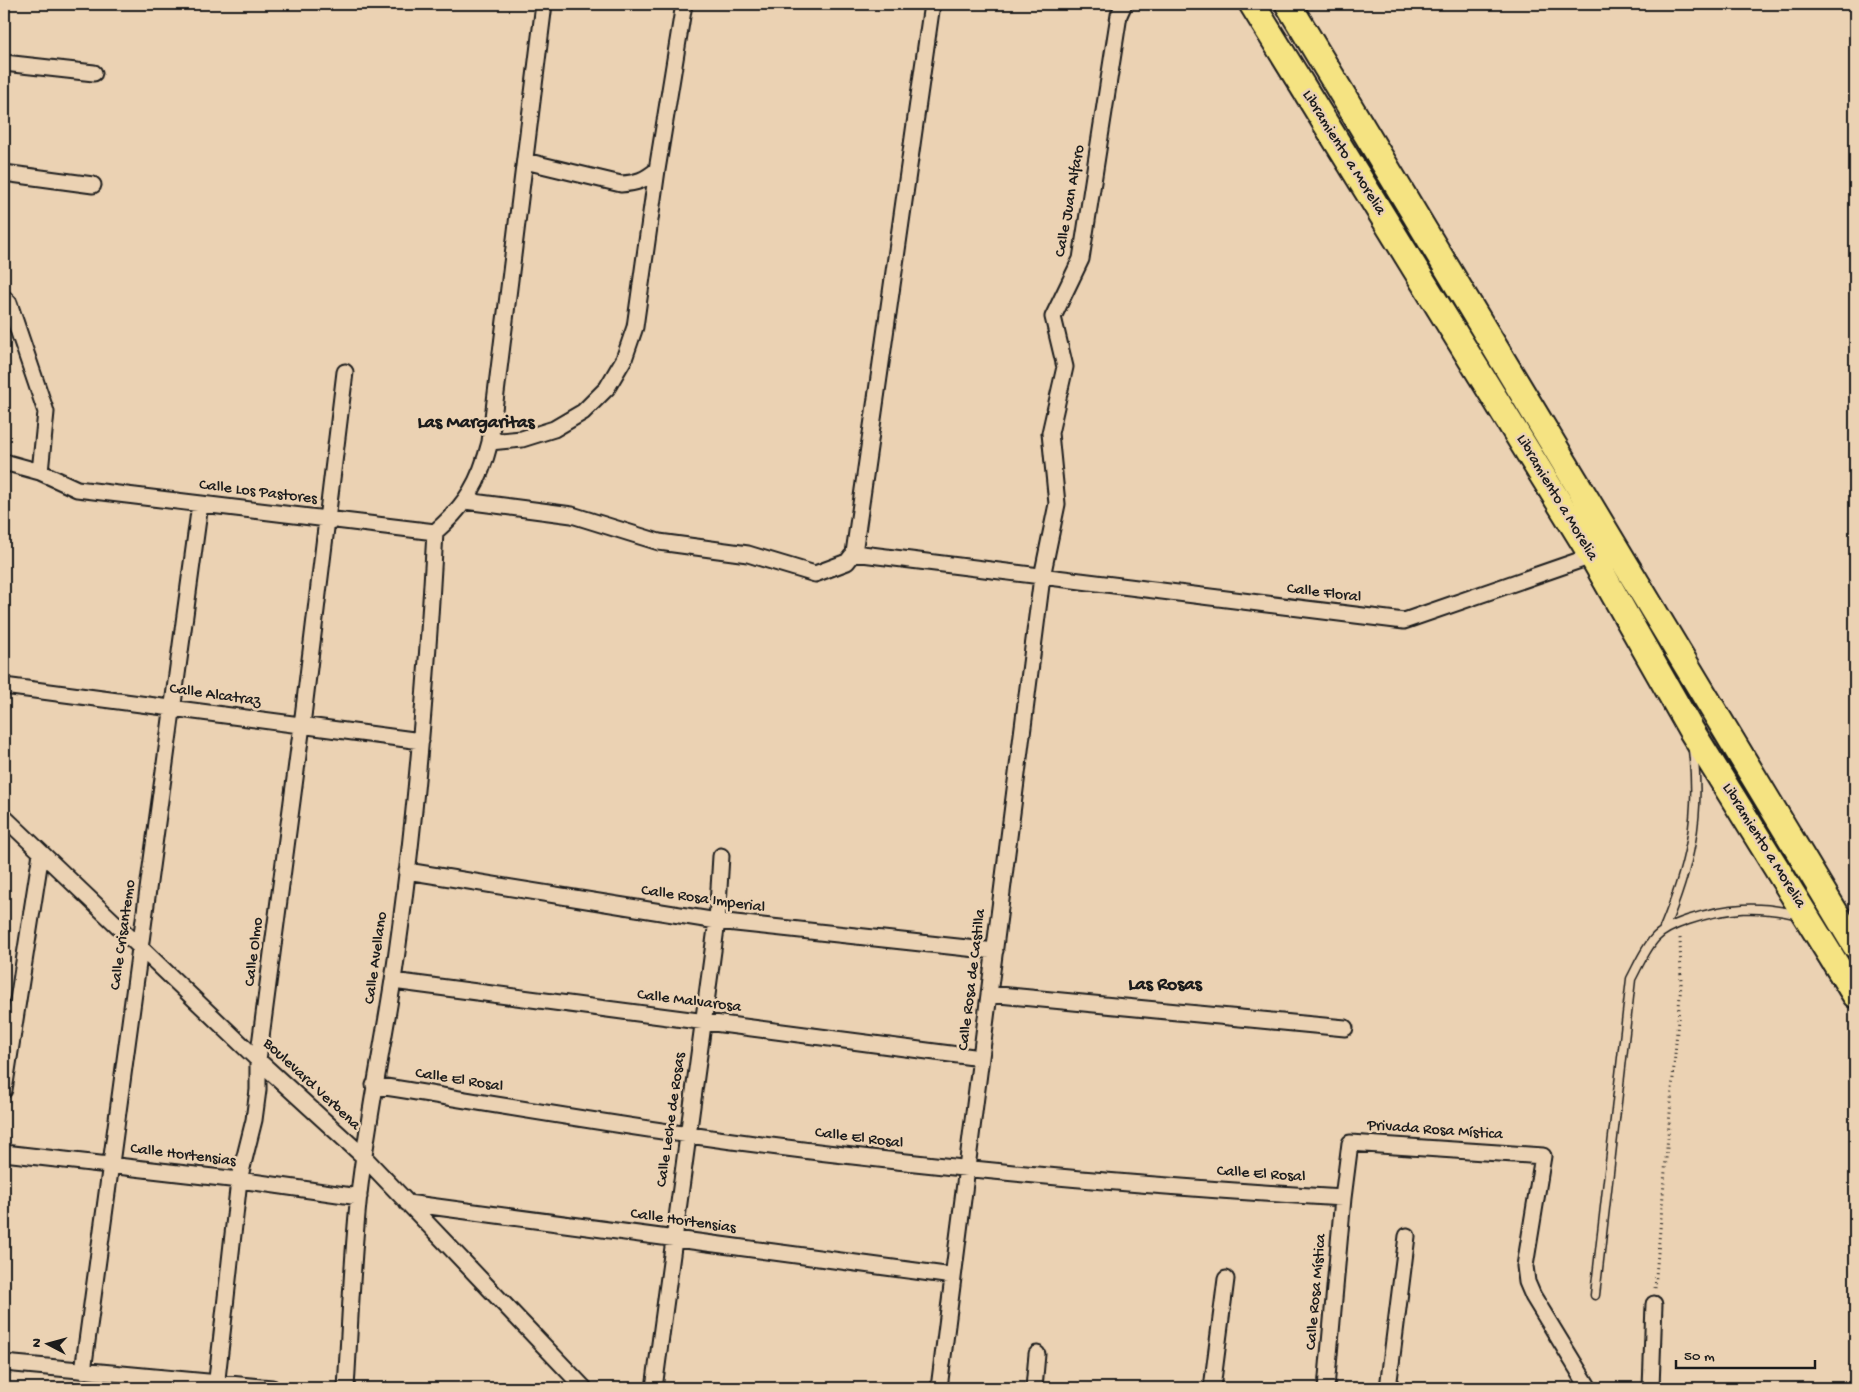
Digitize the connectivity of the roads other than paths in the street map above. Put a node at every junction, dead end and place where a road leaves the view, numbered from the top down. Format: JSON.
{"nodes":[{"id":1,"x":544,"y":4,"type":"edge"},
{"id":2,"x":684,"y":4,"type":"edge"},
{"id":3,"x":932,"y":4,"type":"edge"},
{"id":4,"x":1124,"y":4,"type":"edge"},
{"id":5,"x":1252,"y":4,"type":"edge"},
{"id":6,"x":1288,"y":4,"type":"edge"},
{"id":7,"x":4,"y":63,"type":"edge"},
{"id":8,"x":94,"y":73,"type":"dead end"},
{"id":9,"x":525,"y":161,"type":"junction"},
{"id":10,"x":657,"y":170,"type":"junction"},
{"id":11,"x":4,"y":173,"type":"edge"},
{"id":12,"x":93,"y":185,"type":"dead end"},
{"id":13,"x":4,"y":298,"type":"edge"},
{"id":14,"x":345,"y":372,"type":"dead end"},
{"id":15,"x":490,"y":442,"type":"junction"},
{"id":16,"x":4,"y":462,"type":"edge"},
{"id":17,"x":40,"y":472,"type":"junction"},
{"id":18,"x":466,"y":501,"type":"junction"},
{"id":19,"x":200,"y":504,"type":"junction"},
{"id":20,"x":326,"y":519,"type":"junction"},
{"id":21,"x":435,"y":532,"type":"junction"},
{"id":22,"x":854,"y":553,"type":"junction"},
{"id":23,"x":1592,"y":556,"type":"junction"},
{"id":24,"x":1042,"y":577,"type":"junction"},
{"id":25,"x":4,"y":686,"type":"edge"},
{"id":26,"x":172,"y":708,"type":"junction"},
{"id":27,"x":302,"y":726,"type":"junction"},
{"id":28,"x":1691,"y":730,"type":"junction"},
{"id":29,"x":421,"y":741,"type":"junction"},
{"id":30,"x":4,"y":817,"type":"edge"},
{"id":31,"x":41,"y":853,"type":"junction"},
{"id":32,"x":721,"y":856,"type":"dead end"},
{"id":33,"x":407,"y":871,"type":"junction"},
{"id":34,"x":1808,"y":917,"type":"junction"},
{"id":35,"x":717,"y":921,"type":"junction"},
{"id":36,"x":1663,"y":931,"type":"junction"},
{"id":37,"x":1855,"y":945,"type":"edge"},
{"id":38,"x":140,"y":948,"type":"junction"},
{"id":39,"x":995,"y":951,"type":"junction"},
{"id":40,"x":392,"y":981,"type":"junction"},
{"id":41,"x":989,"y":994,"type":"junction"},
{"id":42,"x":1855,"y":995,"type":"edge"},
{"id":43,"x":703,"y":1022,"type":"junction"},
{"id":44,"x":1345,"y":1028,"type":"dead end"},
{"id":45,"x":981,"y":1058,"type":"junction"},
{"id":46,"x":258,"y":1060,"type":"junction"},
{"id":47,"x":374,"y":1085,"type":"junction"},
{"id":48,"x":4,"y":1090,"type":"edge"},
{"id":49,"x":688,"y":1135,"type":"junction"},
{"id":50,"x":4,"y":1153,"type":"edge"},
{"id":51,"x":364,"y":1157,"type":"junction"},
{"id":52,"x":111,"y":1166,"type":"junction"},
{"id":53,"x":967,"y":1169,"type":"junction"},
{"id":54,"x":239,"y":1180,"type":"junction"},
{"id":55,"x":359,"y":1197,"type":"junction"},
{"id":56,"x":1343,"y":1198,"type":"junction"},
{"id":57,"x":407,"y":1203,"type":"junction"},
{"id":58,"x":1407,"y":1236,"type":"dead end"},
{"id":59,"x":674,"y":1239,"type":"junction"},
{"id":60,"x":953,"y":1276,"type":"junction"},
{"id":61,"x":1226,"y":1280,"type":"dead end"},
{"id":62,"x":1595,"y":1295,"type":"dead end"},
{"id":63,"x":1654,"y":1304,"type":"road end"},
{"id":64,"x":1037,"y":1354,"type":"dead end"},
{"id":65,"x":4,"y":1364,"type":"edge"},
{"id":66,"x":83,"y":1371,"type":"junction"},
{"id":67,"x":217,"y":1386,"type":"edge"},
{"id":68,"x":272,"y":1388,"type":"edge"},
{"id":69,"x":346,"y":1388,"type":"edge"},
{"id":70,"x":584,"y":1388,"type":"edge"},
{"id":71,"x":654,"y":1388,"type":"edge"},
{"id":72,"x":939,"y":1388,"type":"edge"},
{"id":73,"x":1034,"y":1388,"type":"edge"},
{"id":74,"x":1212,"y":1388,"type":"edge"},
{"id":75,"x":1326,"y":1388,"type":"edge"},
{"id":76,"x":1388,"y":1388,"type":"edge"},
{"id":77,"x":1589,"y":1388,"type":"edge"},
{"id":78,"x":1651,"y":1388,"type":"edge"}],
"edges":[{"from":1,"to":9,"type":"street"},
{"from":2,"to":10,"type":"street"},
{"from":3,"to":22,"type":"street"},
{"from":4,"to":24,"type":"street","name":"Calle Juan Alfaro"},
{"from":5,"to":23,"type":"highway","name":"Libramiento a Morelia"},
{"from":6,"to":37,"type":"highway","name":"Libramiento a Morelia"},
{"from":7,"to":8,"type":"street"},
{"from":9,"to":10,"type":"street"},
{"from":9,"to":15,"type":"street"},
{"from":10,"to":15,"type":"street"},
{"from":11,"to":12,"type":"street"},
{"from":13,"to":17,"type":"street"},
{"from":14,"to":20,"type":"street","name":"Calle Olmo"},
{"from":15,"to":18,"type":"street"},
{"from":16,"to":17,"type":"street"},
{"from":17,"to":19,"type":"street","name":"Calle Los Pastores"},
{"from":18,"to":21,"type":"street"},
{"from":18,"to":22,"type":"street"},
{"from":19,"to":20,"type":"street","name":"Calle Los Pastores"},
{"from":19,"to":26,"type":"street","name":"Calle Crisantemo"},
{"from":20,"to":21,"type":"street","name":"Calle Los Pastores"},
{"from":20,"to":27,"type":"street","name":"Calle Olmo"},
{"from":21,"to":29,"type":"street","name":"Calle Avellano"},
{"from":22,"to":24,"type":"street","name":"Calle Floral"},
{"from":23,"to":24,"type":"street","name":"Calle Floral"},
{"from":23,"to":28,"type":"highway","name":"Libramiento a Morelia"},
{"from":24,"to":39,"type":"street","name":"Calle Rosa de Castilla"},
{"from":25,"to":26,"type":"street","name":"Calle Alcatraz"},
{"from":26,"to":27,"type":"street","name":"Calle Alcatraz"},
{"from":26,"to":38,"type":"street","name":"Calle Crisantemo"},
{"from":27,"to":29,"type":"street","name":"Calle Alcatraz"},
{"from":27,"to":46,"type":"street","name":"Calle Olmo"},
{"from":28,"to":34,"type":"highway","name":"Libramiento a Morelia"},
{"from":28,"to":36,"type":"lane"},
{"from":29,"to":33,"type":"street","name":"Calle Avellano"},
{"from":30,"to":31,"type":"street","name":"Boulevard Verbena"},
{"from":31,"to":38,"type":"street","name":"Boulevard Verbena"},
{"from":31,"to":48,"type":"street"},
{"from":32,"to":35,"type":"street","name":"Calle Leche de Rosas"},
{"from":33,"to":35,"type":"street","name":"Calle Rosa Imperial"},
{"from":33,"to":40,"type":"street","name":"Calle Avellano"},
{"from":34,"to":36,"type":"lane"},
{"from":34,"to":42,"type":"highway","name":"Libramiento a Morelia"},
{"from":35,"to":39,"type":"street","name":"Calle Rosa Imperial"},
{"from":35,"to":43,"type":"street","name":"Calle Leche de Rosas"},
{"from":36,"to":62,"type":"lane"},
{"from":38,"to":46,"type":"street","name":"Boulevard Verbena"},
{"from":38,"to":52,"type":"street","name":"Calle Crisantemo"},
{"from":39,"to":41,"type":"street","name":"Calle Rosa de Castilla"},
{"from":40,"to":43,"type":"street","name":"Calle Malvarosa"},
{"from":40,"to":47,"type":"street","name":"Calle Avellano"},
{"from":41,"to":44,"type":"street"},
{"from":41,"to":45,"type":"street","name":"Calle Rosa de Castilla"},
{"from":43,"to":45,"type":"street","name":"Calle Malvarosa"},
{"from":43,"to":49,"type":"street","name":"Calle Leche de Rosas"},
{"from":45,"to":53,"type":"street","name":"Calle Rosa de Castilla"},
{"from":46,"to":51,"type":"street","name":"Boulevard Verbena"},
{"from":46,"to":54,"type":"street","name":"Calle Olmo"},
{"from":47,"to":49,"type":"street","name":"Calle El Rosal"},
{"from":47,"to":51,"type":"street","name":"Calle Avellano"},
{"from":49,"to":53,"type":"street","name":"Calle El Rosal"},
{"from":49,"to":59,"type":"street","name":"Calle Leche de Rosas"},
{"from":50,"to":52,"type":"street","name":"Calle Hortensias"},
{"from":51,"to":55,"type":"street","name":"Calle Avellano"},
{"from":51,"to":57,"type":"street","name":"Boulevard Verbena"},
{"from":52,"to":54,"type":"street","name":"Calle Hortensias"},
{"from":52,"to":66,"type":"street","name":"Calle Crisantemo"},
{"from":53,"to":56,"type":"street","name":"Calle El Rosal"},
{"from":53,"to":60,"type":"street","name":"Calle Rosa de Castilla"},
{"from":54,"to":55,"type":"street","name":"Calle Hortensias"},
{"from":54,"to":67,"type":"street","name":"Calle Olmo"},
{"from":55,"to":69,"type":"street","name":"Calle Avellano"},
{"from":56,"to":75,"type":"street","name":"Calle Rosa Mística"},
{"from":56,"to":77,"type":"street","name":"Privada Rosa Mística"},
{"from":57,"to":59,"type":"street","name":"Calle Hortensias"},
{"from":57,"to":70,"type":"street","name":"Boulevard Verbena"},
{"from":58,"to":76,"type":"street"},
{"from":59,"to":60,"type":"street","name":"Calle Hortensias"},
{"from":59,"to":71,"type":"street","name":"Calle Leche de Rosas"},
{"from":60,"to":72,"type":"street","name":"Calle Rosa de Castilla"},
{"from":61,"to":74,"type":"street"},
{"from":63,"to":78,"type":"street"},
{"from":64,"to":73,"type":"street"},
{"from":65,"to":66,"type":"street"},
{"from":66,"to":67,"type":"street"},
{"from":67,"to":68,"type":"street"}]}
